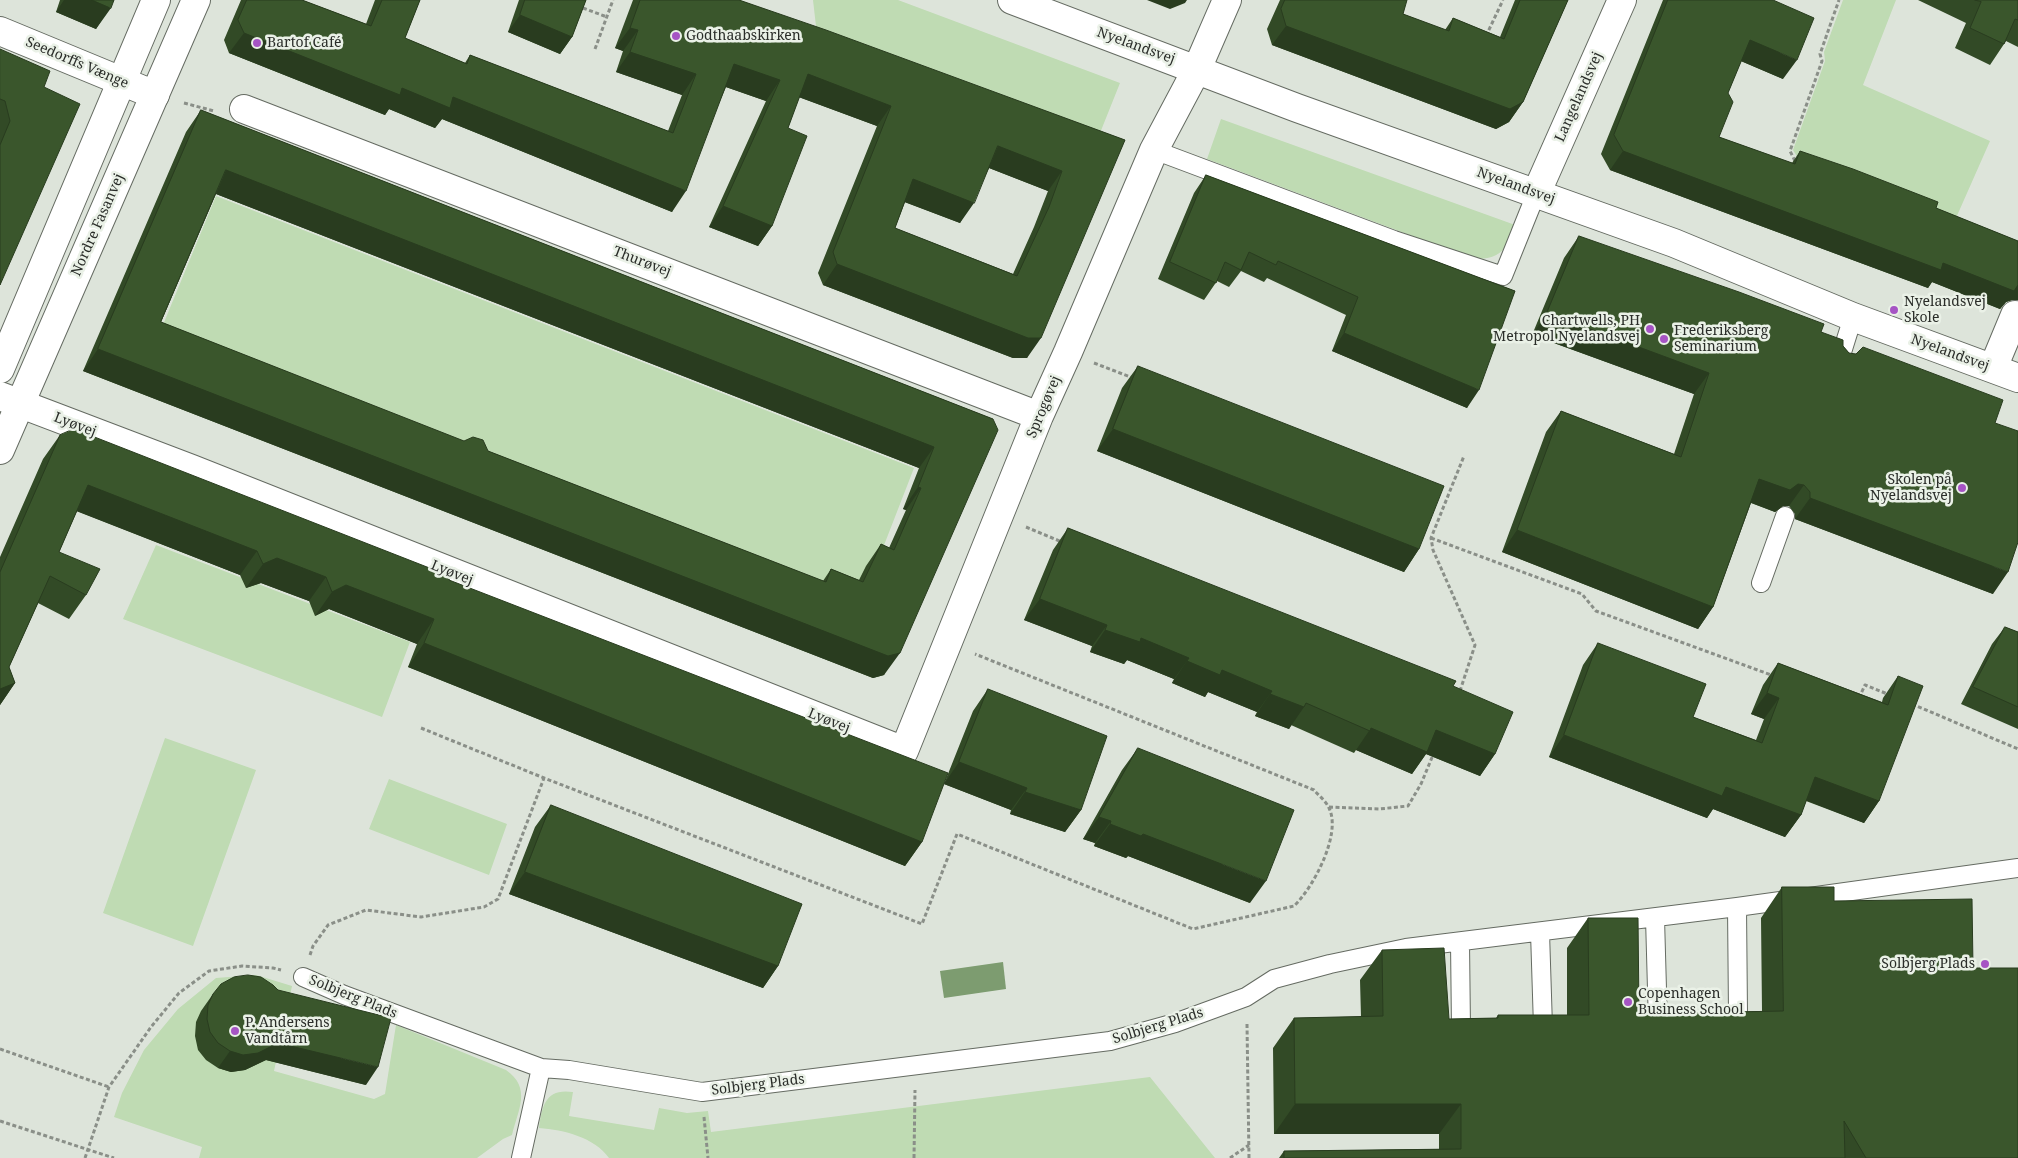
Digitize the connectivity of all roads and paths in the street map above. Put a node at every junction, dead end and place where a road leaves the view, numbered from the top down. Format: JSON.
{"nodes":[{"id":1,"x":156,"y":0,"type":"edge"},
{"id":2,"x":196,"y":0,"type":"edge"},
{"id":3,"x":613,"y":0,"type":"edge"},
{"id":4,"x":1012,"y":0,"type":"edge"},
{"id":5,"x":1227,"y":0,"type":"edge"},
{"id":6,"x":1503,"y":0,"type":"edge"},
{"id":7,"x":1622,"y":0,"type":"edge"},
{"id":8,"x":1838,"y":0,"type":"edge"},
{"id":9,"x":583,"y":8,"type":"edge"},
{"id":10,"x":607,"y":17,"type":"junction"},
{"id":11,"x":0,"y":31,"type":"edge"},
{"id":12,"x":1483,"y":44,"type":"edge"},
{"id":13,"x":595,"y":49,"type":"dead end"},
{"id":14,"x":1197,"y":68,"type":"junction"},
{"id":15,"x":121,"y":82,"type":"junction"},
{"id":16,"x":155,"y":95,"type":"junction"},
{"id":17,"x":244,"y":109,"type":"joint"},
{"id":18,"x":1154,"y":150,"type":"junction"},
{"id":19,"x":1800,"y":163,"type":"edge"},
{"id":20,"x":1536,"y":194,"type":"junction"},
{"id":21,"x":2015,"y":315,"type":"edge"},
{"id":22,"x":1853,"y":317,"type":"junction"},
{"id":23,"x":1068,"y":352,"type":"junction"},
{"id":24,"x":1838,"y":365,"type":"edge"},
{"id":25,"x":0,"y":369,"type":"edge"},
{"id":26,"x":2006,"y":373,"type":"edge"},
{"id":27,"x":1142,"y":382,"type":"edge"},
{"id":28,"x":10,"y":400,"type":"edge"},
{"id":29,"x":1039,"y":416,"type":"junction"},
{"id":30,"x":0,"y":450,"type":"edge"},
{"id":31,"x":1464,"y":456,"type":"dead end"},
{"id":32,"x":1785,"y":516,"type":"edge"},
{"id":33,"x":1000,"y":517,"type":"junction"},
{"id":34,"x":1431,"y":538,"type":"junction"},
{"id":35,"x":1064,"y":542,"type":"edge"},
{"id":36,"x":1761,"y":583,"type":"dead end"},
{"id":37,"x":948,"y":643,"type":"junction"},
{"id":38,"x":1781,"y":679,"type":"edge"},
{"id":39,"x":1892,"y":696,"type":"edge"},
{"id":40,"x":1458,"y":697,"type":"edge"},
{"id":41,"x":1910,"y":704,"type":"edge"},
{"id":42,"x":1855,"y":706,"type":"edge"},
{"id":43,"x":420,"y":728,"type":"dead end"},
{"id":44,"x":1436,"y":749,"type":"edge"},
{"id":45,"x":2018,"y":749,"type":"edge"},
{"id":46,"x":904,"y":751,"type":"joint"},
{"id":47,"x":544,"y":778,"type":"junction"},
{"id":48,"x":1329,"y":807,"type":"junction"},
{"id":49,"x":2018,"y":868,"type":"edge"},
{"id":50,"x":1737,"y":907,"type":"junction"},
{"id":51,"x":1655,"y":918,"type":"junction"},
{"id":52,"x":1540,"y":932,"type":"junction"},
{"id":53,"x":1460,"y":942,"type":"junction"},
{"id":54,"x":303,"y":977,"type":"junction"},
{"id":55,"x":1246,"y":997,"type":"junction"},
{"id":56,"x":1738,"y":1014,"type":"edge"},
{"id":57,"x":1658,"y":1025,"type":"edge"},
{"id":58,"x":1543,"y":1027,"type":"edge"},
{"id":59,"x":1461,"y":1029,"type":"edge"},
{"id":60,"x":0,"y":1049,"type":"edge"},
{"id":61,"x":915,"y":1064,"type":"junction"},
{"id":62,"x":541,"y":1068,"type":"junction"},
{"id":63,"x":108,"y":1087,"type":"junction"},
{"id":64,"x":702,"y":1092,"type":"junction"},
{"id":65,"x":0,"y":1121,"type":"edge"},
{"id":66,"x":1249,"y":1145,"type":"junction"},
{"id":67,"x":88,"y":1150,"type":"junction"},
{"id":68,"x":85,"y":1158,"type":"edge"},
{"id":69,"x":114,"y":1158,"type":"edge"},
{"id":70,"x":521,"y":1158,"type":"edge"},
{"id":71,"x":708,"y":1158,"type":"edge"},
{"id":72,"x":914,"y":1158,"type":"edge"},
{"id":73,"x":1230,"y":1158,"type":"edge"},
{"id":74,"x":1249,"y":1158,"type":"edge"}],
"edges":[{"from":1,"to":15,"type":"street"},
{"from":2,"to":16,"type":"street","name":"Nordre Fasanvej"},
{"from":3,"to":10,"type":"path"},
{"from":4,"to":14,"type":"street","name":"Nyelandsvej"},
{"from":5,"to":14,"type":"street","name":"Sprogøvej"},
{"from":6,"to":12,"type":"path"},
{"from":7,"to":20,"type":"street","name":"Langelandsvej"},
{"from":8,"to":19,"type":"path"},
{"from":9,"to":10,"type":"path"},
{"from":10,"to":13,"type":"path"},
{"from":11,"to":15,"type":"street","name":"Seedorffs Vænge"},
{"from":14,"to":18,"type":"street","name":"Sprogøvej"},
{"from":14,"to":20,"type":"street","name":"Nyelandsvej"},
{"from":15,"to":16,"type":"street","name":"Seedorffs Vænge"},
{"from":15,"to":25,"type":"street"},
{"from":16,"to":17,"type":"path"},
{"from":16,"to":28,"type":"street","name":"Nordre Fasanvej"},
{"from":17,"to":29,"type":"street","name":"Thurøvej"},
{"from":18,"to":20,"type":"lane"},
{"from":18,"to":23,"type":"street","name":"Sprogøvej"},
{"from":20,"to":22,"type":"street","name":"Nyelandsvej"},
{"from":21,"to":26,"type":"street"},
{"from":22,"to":24,"type":"lane"},
{"from":22,"to":26,"type":"street","name":"Nyelandsvej"},
{"from":23,"to":27,"type":"path"},
{"from":23,"to":29,"type":"street","name":"Sprogøvej"},
{"from":28,"to":30,"type":"street","name":"Nordre Fasanvej"},
{"from":28,"to":46,"type":"street","name":"Lyøvej"},
{"from":29,"to":33,"type":"street","name":"Sprogøvej"},
{"from":31,"to":34,"type":"path"},
{"from":32,"to":36,"type":"lane"},
{"from":33,"to":35,"type":"path"},
{"from":33,"to":37,"type":"street","name":"Sprogøvej"},
{"from":34,"to":38,"type":"path"},
{"from":34,"to":40,"type":"path"},
{"from":37,"to":46,"type":"street","name":"Sprogøvej"},
{"from":37,"to":48,"type":"path"},
{"from":39,"to":42,"type":"path"},
{"from":41,"to":45,"type":"path"},
{"from":43,"to":47,"type":"path"},
{"from":44,"to":48,"type":"path"},
{"from":47,"to":48,"type":"path"},
{"from":47,"to":54,"type":"path"},
{"from":49,"to":50,"type":"lane","name":"Solbjerg Plads"},
{"from":50,"to":51,"type":"lane","name":"Solbjerg Plads"},
{"from":50,"to":56,"type":"lane"},
{"from":51,"to":52,"type":"lane","name":"Solbjerg Plads"},
{"from":51,"to":57,"type":"lane"},
{"from":52,"to":53,"type":"lane","name":"Solbjerg Plads"},
{"from":52,"to":58,"type":"lane"},
{"from":53,"to":55,"type":"lane","name":"Solbjerg Plads"},
{"from":53,"to":59,"type":"lane"},
{"from":54,"to":62,"type":"lane","name":"Solbjerg Plads"},
{"from":54,"to":63,"type":"path"},
{"from":55,"to":61,"type":"lane","name":"Solbjerg Plads"},
{"from":55,"to":66,"type":"path"},
{"from":60,"to":63,"type":"path"},
{"from":61,"to":64,"type":"lane","name":"Solbjerg Plads"},
{"from":61,"to":72,"type":"path"},
{"from":62,"to":64,"type":"lane","name":"Solbjerg Plads"},
{"from":62,"to":70,"type":"lane"},
{"from":63,"to":67,"type":"path"},
{"from":64,"to":71,"type":"path"},
{"from":65,"to":67,"type":"path"},
{"from":66,"to":73,"type":"path"},
{"from":66,"to":74,"type":"path"},
{"from":67,"to":68,"type":"path"},
{"from":67,"to":69,"type":"path"}]}
